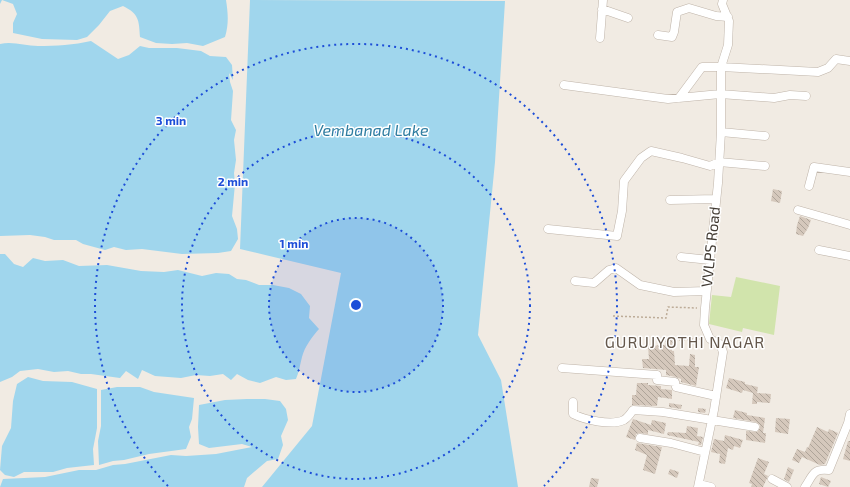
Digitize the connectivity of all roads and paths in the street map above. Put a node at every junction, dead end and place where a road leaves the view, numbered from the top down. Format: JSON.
{"nodes":[{"id":1,"x":603,"y":0,"type":"edge"},
{"id":2,"x":723,"y":0,"type":"edge"},
{"id":3,"x":602,"y":9,"type":"junction"},
{"id":4,"x":728,"y":17,"type":"junction"},
{"id":5,"x":628,"y":18,"type":"dead end"},
{"id":6,"x":658,"y":36,"type":"dead end"},
{"id":7,"x":600,"y":38,"type":"dead end"},
{"id":8,"x":850,"y":62,"type":"edge"},
{"id":9,"x":721,"y":66,"type":"junction"},
{"id":10,"x":564,"y":85,"type":"dead end"},
{"id":11,"x":720,"y":94,"type":"junction"},
{"id":12,"x":806,"y":96,"type":"dead end"},
{"id":13,"x":679,"y":98,"type":"junction"},
{"id":14,"x":721,"y":132,"type":"junction"},
{"id":15,"x":765,"y":136,"type":"dead end"},
{"id":16,"x":719,"y":162,"type":"junction"},
{"id":17,"x":765,"y":166,"type":"dead end"},
{"id":18,"x":850,"y":172,"type":"edge"},
{"id":19,"x":809,"y":186,"type":"dead end"},
{"id":20,"x":716,"y":199,"type":"junction"},
{"id":21,"x":670,"y":200,"type":"dead end"},
{"id":22,"x":798,"y":210,"type":"dead end"},
{"id":23,"x":850,"y":225,"type":"edge"},
{"id":24,"x":548,"y":229,"type":"dead end"},
{"id":25,"x":819,"y":250,"type":"dead end"},
{"id":26,"x":850,"y":256,"type":"edge"},
{"id":27,"x":681,"y":257,"type":"dead end"},
{"id":28,"x":710,"y":260,"type":"junction"},
{"id":29,"x":575,"y":280,"type":"dead end"},
{"id":30,"x":706,"y":291,"type":"junction"},
{"id":31,"x":705,"y":308,"type":"junction"},
{"id":32,"x":612,"y":316,"type":"dead end"},
{"id":33,"x":710,"y":339,"type":"junction"},
{"id":34,"x":675,"y":340,"type":"dead end"},
{"id":35,"x":562,"y":368,"type":"dead end"},
{"id":36,"x":716,"y":396,"type":"junction"},
{"id":37,"x":573,"y":402,"type":"dead end"},
{"id":38,"x":850,"y":414,"type":"edge"},
{"id":39,"x":712,"y":421,"type":"junction"},
{"id":40,"x":755,"y":427,"type":"dead end"},
{"id":41,"x":640,"y":438,"type":"dead end"},
{"id":42,"x":705,"y":452,"type":"junction"},
{"id":43,"x":772,"y":478,"type":"dead end"},
{"id":44,"x":699,"y":485,"type":"edge"},
{"id":45,"x":711,"y":487,"type":"edge"},
{"id":46,"x":787,"y":487,"type":"edge"},
{"id":47,"x":805,"y":487,"type":"edge"}],
"edges":[{"from":1,"to":3,"type":"street"},
{"from":2,"to":4,"type":"street","name":"VVLPS Road"},
{"from":3,"to":5,"type":"street"},
{"from":3,"to":7,"type":"street"},
{"from":4,"to":6,"type":"street"},
{"from":4,"to":9,"type":"street","name":"VVLPS Road"},
{"from":8,"to":9,"type":"street"},
{"from":9,"to":11,"type":"street","name":"VVLPS Road"},
{"from":9,"to":13,"type":"street"},
{"from":10,"to":13,"type":"street"},
{"from":11,"to":12,"type":"street"},
{"from":11,"to":13,"type":"street"},
{"from":11,"to":14,"type":"street","name":"VVLPS Road"},
{"from":14,"to":15,"type":"street"},
{"from":14,"to":16,"type":"street","name":"VVLPS Road"},
{"from":16,"to":17,"type":"street"},
{"from":16,"to":20,"type":"street","name":"VVLPS Road"},
{"from":16,"to":24,"type":"street"},
{"from":18,"to":19,"type":"street"},
{"from":20,"to":21,"type":"street"},
{"from":20,"to":28,"type":"street","name":"VVLPS Road"},
{"from":22,"to":23,"type":"street"},
{"from":25,"to":26,"type":"street"},
{"from":27,"to":28,"type":"street"},
{"from":28,"to":30,"type":"street","name":"VVLPS Road"},
{"from":29,"to":30,"type":"street"},
{"from":30,"to":31,"type":"street","name":"VVLPS Road"},
{"from":31,"to":32,"type":"path"},
{"from":31,"to":33,"type":"street","name":"VVLPS Road"},
{"from":33,"to":34,"type":"path"},
{"from":33,"to":36,"type":"street","name":"VVLPS Road"},
{"from":35,"to":36,"type":"street"},
{"from":36,"to":39,"type":"street","name":"VVLPS Road"},
{"from":37,"to":39,"type":"street"},
{"from":38,"to":47,"type":"street"},
{"from":39,"to":40,"type":"street"},
{"from":39,"to":42,"type":"street","name":"VVLPS Road"},
{"from":41,"to":42,"type":"street"},
{"from":42,"to":44,"type":"street","name":"VVLPS Road"},
{"from":43,"to":46,"type":"street"},
{"from":44,"to":45,"type":"street"}]}
